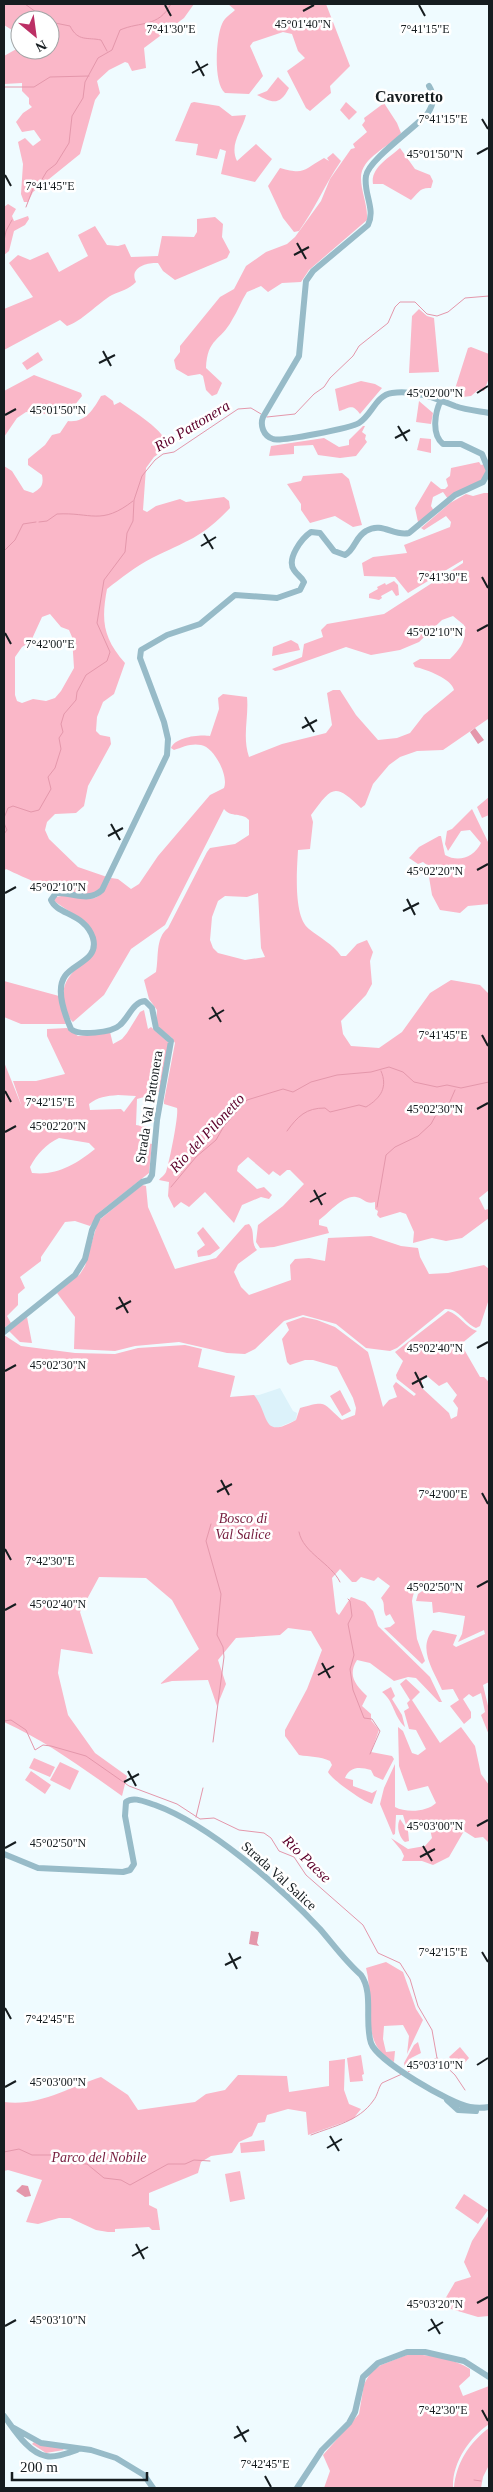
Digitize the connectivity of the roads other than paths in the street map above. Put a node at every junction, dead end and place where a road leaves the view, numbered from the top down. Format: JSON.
{"nodes":[{"id":1,"x":429,"y":86,"type":"dead end"},
{"id":2,"x":441,"y":400,"type":"junction"},
{"id":3,"x":489,"y":413,"type":"edge"},
{"id":4,"x":5,"y":1331,"type":"edge"},
{"id":5,"x":4,"y":1854,"type":"edge"},
{"id":6,"x":439,"y":2094,"type":"junction"},
{"id":7,"x":489,"y":2109,"type":"edge"},
{"id":8,"x":489,"y":2377,"type":"edge"},
{"id":9,"x":4,"y":2416,"type":"edge"},
{"id":10,"x":14,"y":2428,"type":"junction"},
{"id":11,"x":79,"y":2449,"type":"junction"},
{"id":12,"x":153,"y":2488,"type":"edge"},
{"id":13,"x":297,"y":2488,"type":"edge"}],
"edges":[{"from":1,"to":2,"type":"street"},
{"from":2,"to":3,"type":"street"},
{"from":2,"to":4,"type":"street","name":"Strada Val Pattonera"},
{"from":5,"to":6,"type":"street","name":"Strada Val Salice"},
{"from":6,"to":7,"type":"street","name":"Strada Val Salice"},
{"from":6,"to":7,"type":"street","name":"Strada Val Salice"},
{"from":8,"to":13,"type":"street"},
{"from":9,"to":10,"type":"street"},
{"from":10,"to":11,"type":"street"},
{"from":10,"to":11,"type":"street"},
{"from":11,"to":12,"type":"street"}]}
